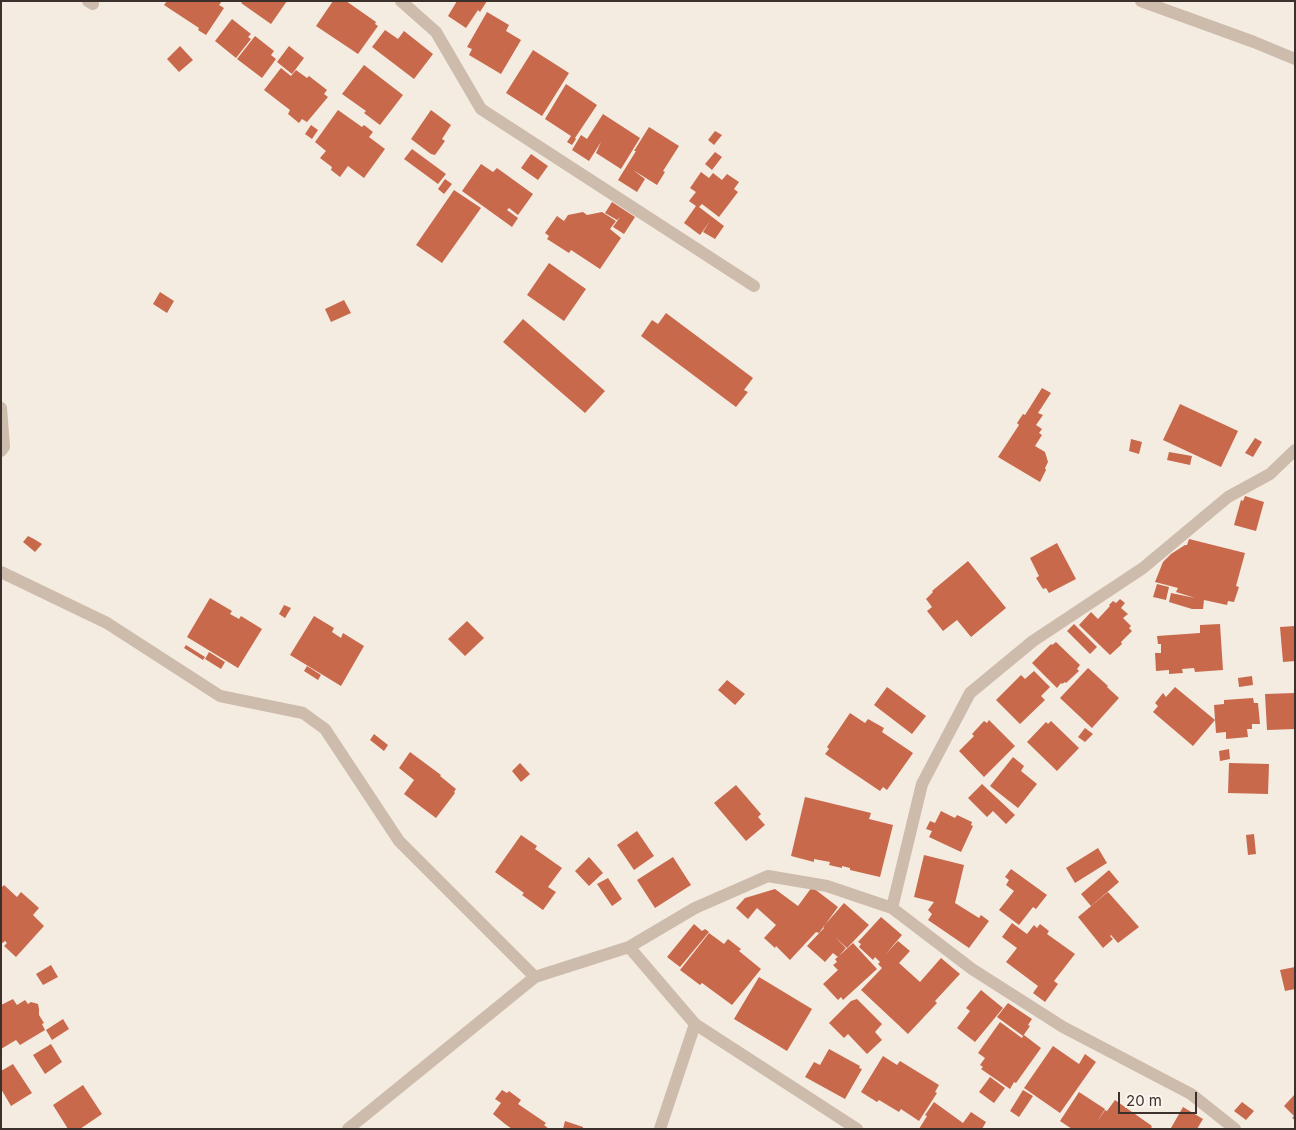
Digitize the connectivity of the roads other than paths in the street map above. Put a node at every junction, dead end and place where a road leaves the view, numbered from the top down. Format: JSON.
{"nodes":[{"id":1,"x":401,"y":1,"type":"edge"},
{"id":2,"x":1141,"y":1,"type":"edge"},
{"id":3,"x":1295,"y":59,"type":"edge"},
{"id":4,"x":754,"y":286,"type":"dead end"},
{"id":5,"x":1,"y":408,"type":"edge"},
{"id":6,"x":1295,"y":450,"type":"edge"},
{"id":7,"x":1,"y":451,"type":"edge"},
{"id":8,"x":1,"y":572,"type":"edge"},
{"id":9,"x":892,"y":908,"type":"junction"},
{"id":10,"x":630,"y":947,"type":"junction"},
{"id":11,"x":534,"y":977,"type":"junction"},
{"id":12,"x":695,"y":1024,"type":"junction"},
{"id":13,"x":348,"y":1129,"type":"edge"},
{"id":14,"x":660,"y":1129,"type":"edge"},
{"id":15,"x":857,"y":1129,"type":"edge"},
{"id":16,"x":1234,"y":1129,"type":"edge"}],
"edges":[{"from":1,"to":4,"type":"street"},
{"from":2,"to":3,"type":"street"},
{"from":5,"to":7,"type":"street"},
{"from":6,"to":9,"type":"street"},
{"from":8,"to":11,"type":"street"},
{"from":9,"to":10,"type":"street"},
{"from":9,"to":16,"type":"street"},
{"from":10,"to":11,"type":"street"},
{"from":10,"to":12,"type":"street"},
{"from":11,"to":13,"type":"street"},
{"from":12,"to":14,"type":"street"},
{"from":12,"to":15,"type":"street"}]}
